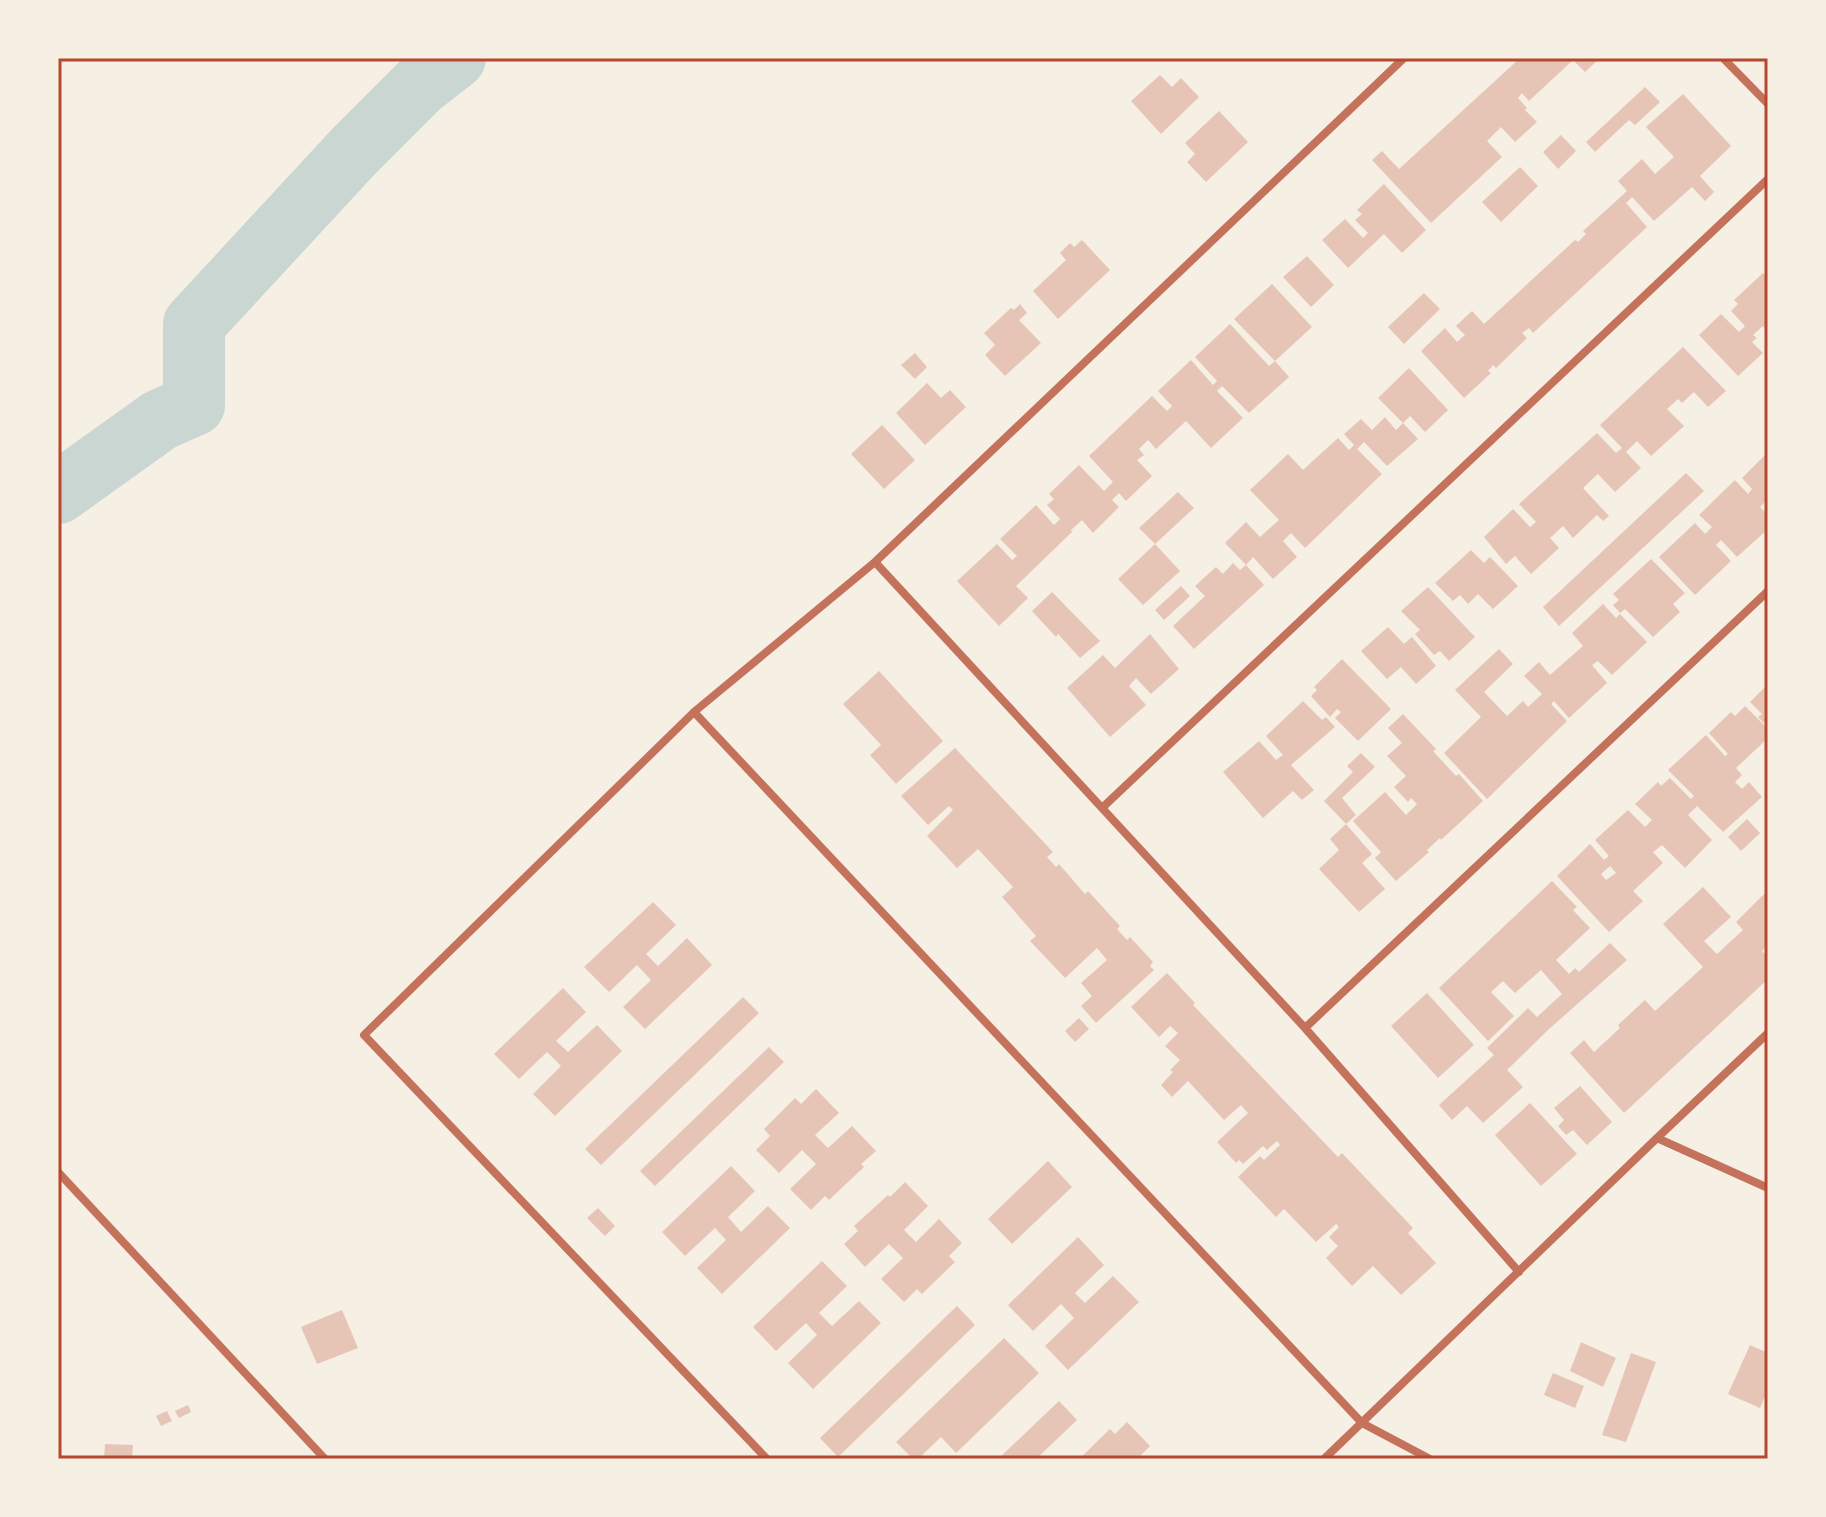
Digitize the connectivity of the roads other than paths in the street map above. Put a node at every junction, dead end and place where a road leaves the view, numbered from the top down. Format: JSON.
{"nodes":[{"id":1,"x":1404,"y":58,"type":"edge"},
{"id":2,"x":1723,"y":58,"type":"edge"},
{"id":3,"x":1768,"y":104,"type":"edge"},
{"id":4,"x":1768,"y":179,"type":"edge"},
{"id":5,"x":875,"y":562,"type":"junction"},
{"id":6,"x":1768,"y":591,"type":"edge"},
{"id":7,"x":694,"y":712,"type":"junction"},
{"id":8,"x":1102,"y":808,"type":"junction"},
{"id":9,"x":1305,"y":1028,"type":"junction"},
{"id":10,"x":1768,"y":1033,"type":"edge"},
{"id":11,"x":1657,"y":1138,"type":"junction"},
{"id":12,"x":58,"y":1172,"type":"edge"},
{"id":13,"x":1768,"y":1188,"type":"edge"},
{"id":14,"x":1519,"y":1272,"type":"junction"},
{"id":15,"x":1362,"y":1423,"type":"junction"},
{"id":16,"x":325,"y":1459,"type":"edge"},
{"id":17,"x":767,"y":1459,"type":"edge"},
{"id":18,"x":1324,"y":1459,"type":"edge"},
{"id":19,"x":1430,"y":1459,"type":"edge"}],
"edges":[{"from":1,"to":5,"type":"street"},
{"from":2,"to":3,"type":"street"},
{"from":4,"to":8,"type":"street"},
{"from":5,"to":7,"type":"street"},
{"from":5,"to":8,"type":"street"},
{"from":6,"to":9,"type":"street"},
{"from":7,"to":15,"type":"street"},
{"from":7,"to":17,"type":"street"},
{"from":8,"to":9,"type":"street"},
{"from":9,"to":14,"type":"street"},
{"from":10,"to":11,"type":"street"},
{"from":11,"to":13,"type":"street"},
{"from":11,"to":14,"type":"street"},
{"from":12,"to":16,"type":"street"},
{"from":14,"to":15,"type":"street"},
{"from":15,"to":18,"type":"street"},
{"from":15,"to":19,"type":"street"}]}
